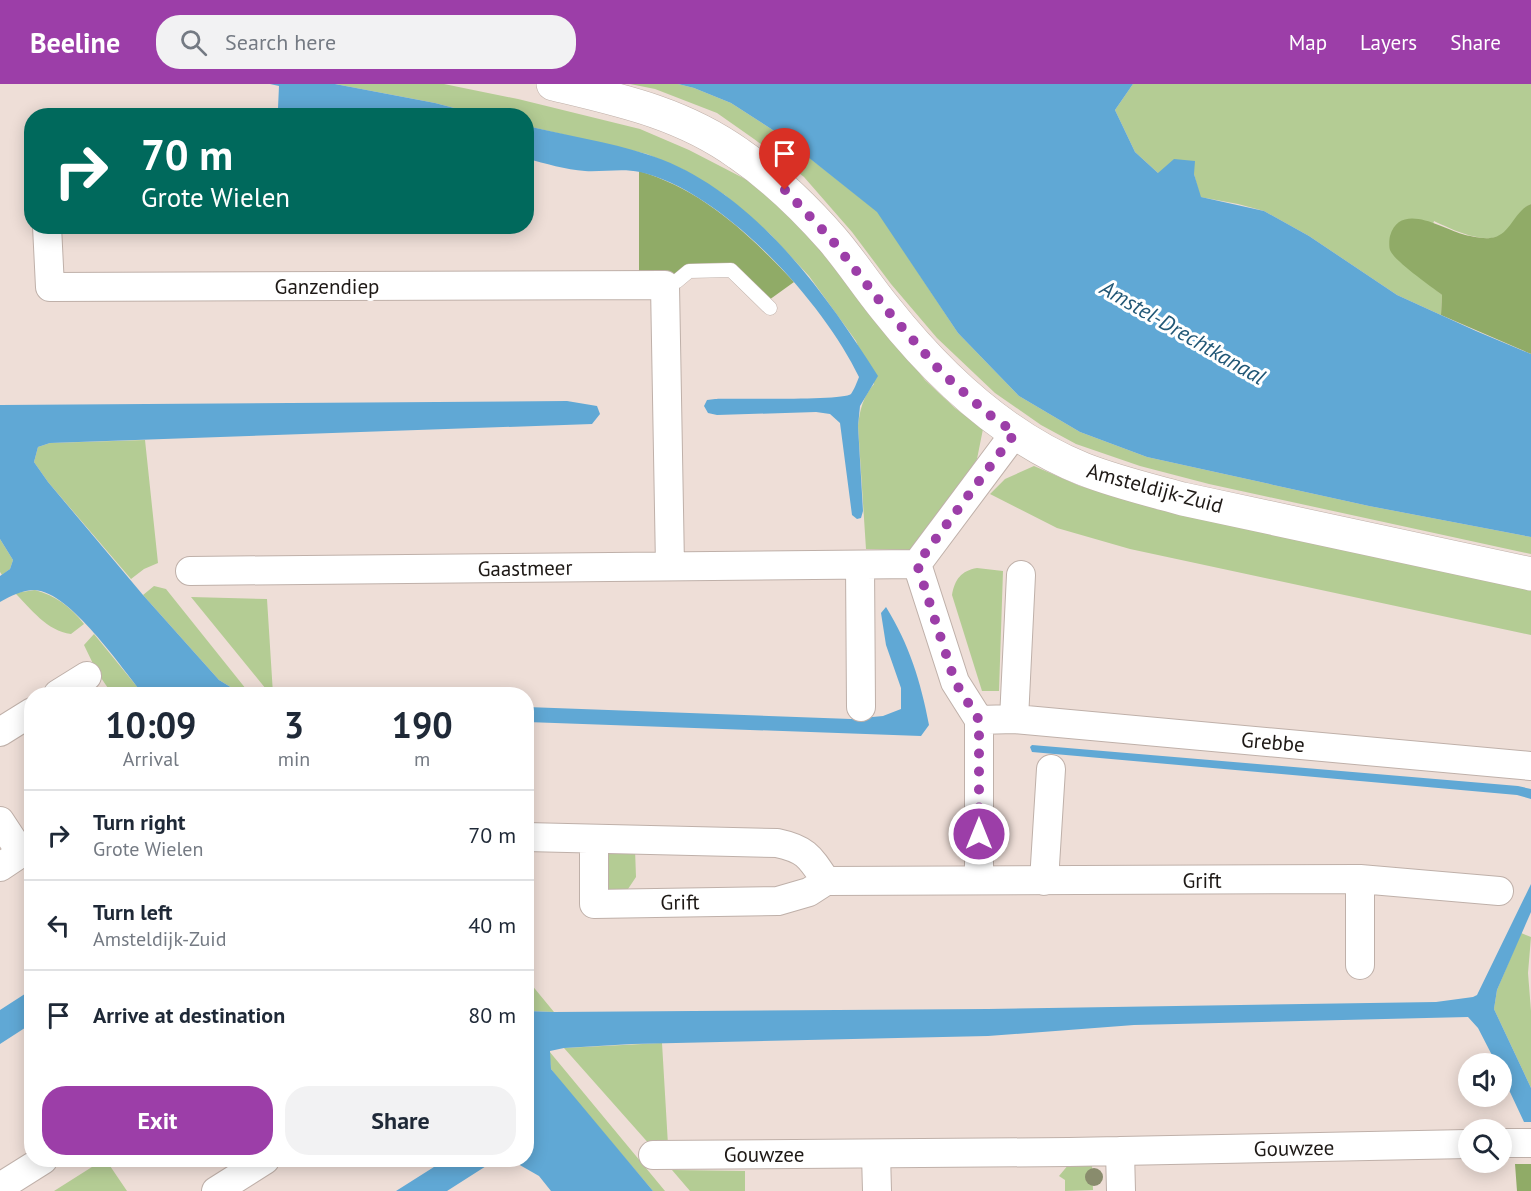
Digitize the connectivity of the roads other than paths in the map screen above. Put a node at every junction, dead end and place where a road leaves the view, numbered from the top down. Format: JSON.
{"nodes":[{"id":1,"x":553,"y":84,"type":"edge"},
{"id":2,"x":47,"y":234,"type":"edge"},
{"id":3,"x":665,"y":285,"type":"junction"},
{"id":4,"x":770,"y":308,"type":"dead end"},
{"id":5,"x":1015,"y":433,"type":"junction"},
{"id":6,"x":917,"y":564,"type":"junction"},
{"id":7,"x":860,"y":565,"type":"junction"},
{"id":8,"x":670,"y":566,"type":"junction"},
{"id":9,"x":190,"y":571,"type":"dead end"},
{"id":10,"x":1531,"y":574,"type":"edge"},
{"id":11,"x":1021,"y":575,"type":"dead end"},
{"id":12,"x":87,"y":676,"type":"dead end"},
{"id":13,"x":69,"y":687,"type":"edge"},
{"id":14,"x":861,"y":707,"type":"dead end"},
{"id":15,"x":24,"y":717,"type":"edge"},
{"id":16,"x":1014,"y":719,"type":"junction"},
{"id":17,"x":979,"y":720,"type":"junction"},
{"id":18,"x":0,"y":732,"type":"edge"},
{"id":19,"x":1531,"y":766,"type":"edge"},
{"id":20,"x":1051,"y":769,"type":"dead end"},
{"id":21,"x":0,"y":821,"type":"edge"},
{"id":22,"x":534,"y":837,"type":"edge"},
{"id":23,"x":594,"y":839,"type":"junction"},
{"id":24,"x":0,"y":867,"type":"edge"},
{"id":25,"x":979,"y":879,"type":"junction"},
{"id":26,"x":1360,"y":879,"type":"junction"},
{"id":27,"x":826,"y":881,"type":"junction"},
{"id":28,"x":1044,"y":881,"type":"junction"},
{"id":29,"x":1499,"y":891,"type":"dead end"},
{"id":30,"x":1360,"y":965,"type":"dead end"},
{"id":31,"x":1512,"y":1143,"type":"edge"},
{"id":32,"x":1531,"y":1143,"type":"edge"},
{"id":33,"x":1458,"y":1144,"type":"edge"},
{"id":34,"x":1120,"y":1151,"type":"junction"},
{"id":35,"x":876,"y":1154,"type":"junction"},
{"id":36,"x":653,"y":1155,"type":"dead end"},
{"id":37,"x":32,"y":1167,"type":"edge"},
{"id":38,"x":254,"y":1167,"type":"edge"},
{"id":39,"x":0,"y":1187,"type":"edge"},
{"id":40,"x":216,"y":1191,"type":"edge"},
{"id":41,"x":877,"y":1191,"type":"edge"},
{"id":42,"x":1121,"y":1191,"type":"edge"}],
"edges":[{"from":1,"to":5,"type":"street","name":"Amsteldijk-Zuid"},
{"from":2,"to":3,"type":"street","name":"Ganzendiep"},
{"from":3,"to":4,"type":"lane","name":"Ganzendiep"},
{"from":3,"to":8,"type":"street"},
{"from":5,"to":6,"type":"street"},
{"from":5,"to":10,"type":"street","name":"Amsteldijk-Zuid"},
{"from":6,"to":7,"type":"street","name":"Gaastmeer"},
{"from":6,"to":17,"type":"street"},
{"from":7,"to":8,"type":"street","name":"Gaastmeer"},
{"from":7,"to":14,"type":"street"},
{"from":8,"to":9,"type":"street","name":"Gaastmeer"},
{"from":11,"to":16,"type":"street"},
{"from":12,"to":13,"type":"street"},
{"from":15,"to":18,"type":"street"},
{"from":16,"to":17,"type":"street","name":"Grebbe"},
{"from":16,"to":19,"type":"street","name":"Grebbe"},
{"from":17,"to":25,"type":"street"},
{"from":20,"to":28,"type":"street"},
{"from":21,"to":24,"type":"street"},
{"from":22,"to":23,"type":"street"},
{"from":23,"to":27,"type":"street"},
{"from":23,"to":27,"type":"street","name":"Grift"},
{"from":25,"to":27,"type":"street","name":"Grift"},
{"from":25,"to":28,"type":"street","name":"Grift"},
{"from":26,"to":28,"type":"street","name":"Grift"},
{"from":26,"to":29,"type":"street","name":"Grift"},
{"from":26,"to":30,"type":"street"},
{"from":31,"to":32,"type":"street"},
{"from":33,"to":34,"type":"street","name":"Gouwzee"},
{"from":34,"to":35,"type":"street","name":"Gouwzee"},
{"from":34,"to":42,"type":"street"},
{"from":35,"to":36,"type":"street","name":"Gouwzee"},
{"from":35,"to":41,"type":"street"},
{"from":37,"to":39,"type":"street"},
{"from":38,"to":40,"type":"street"}]}
